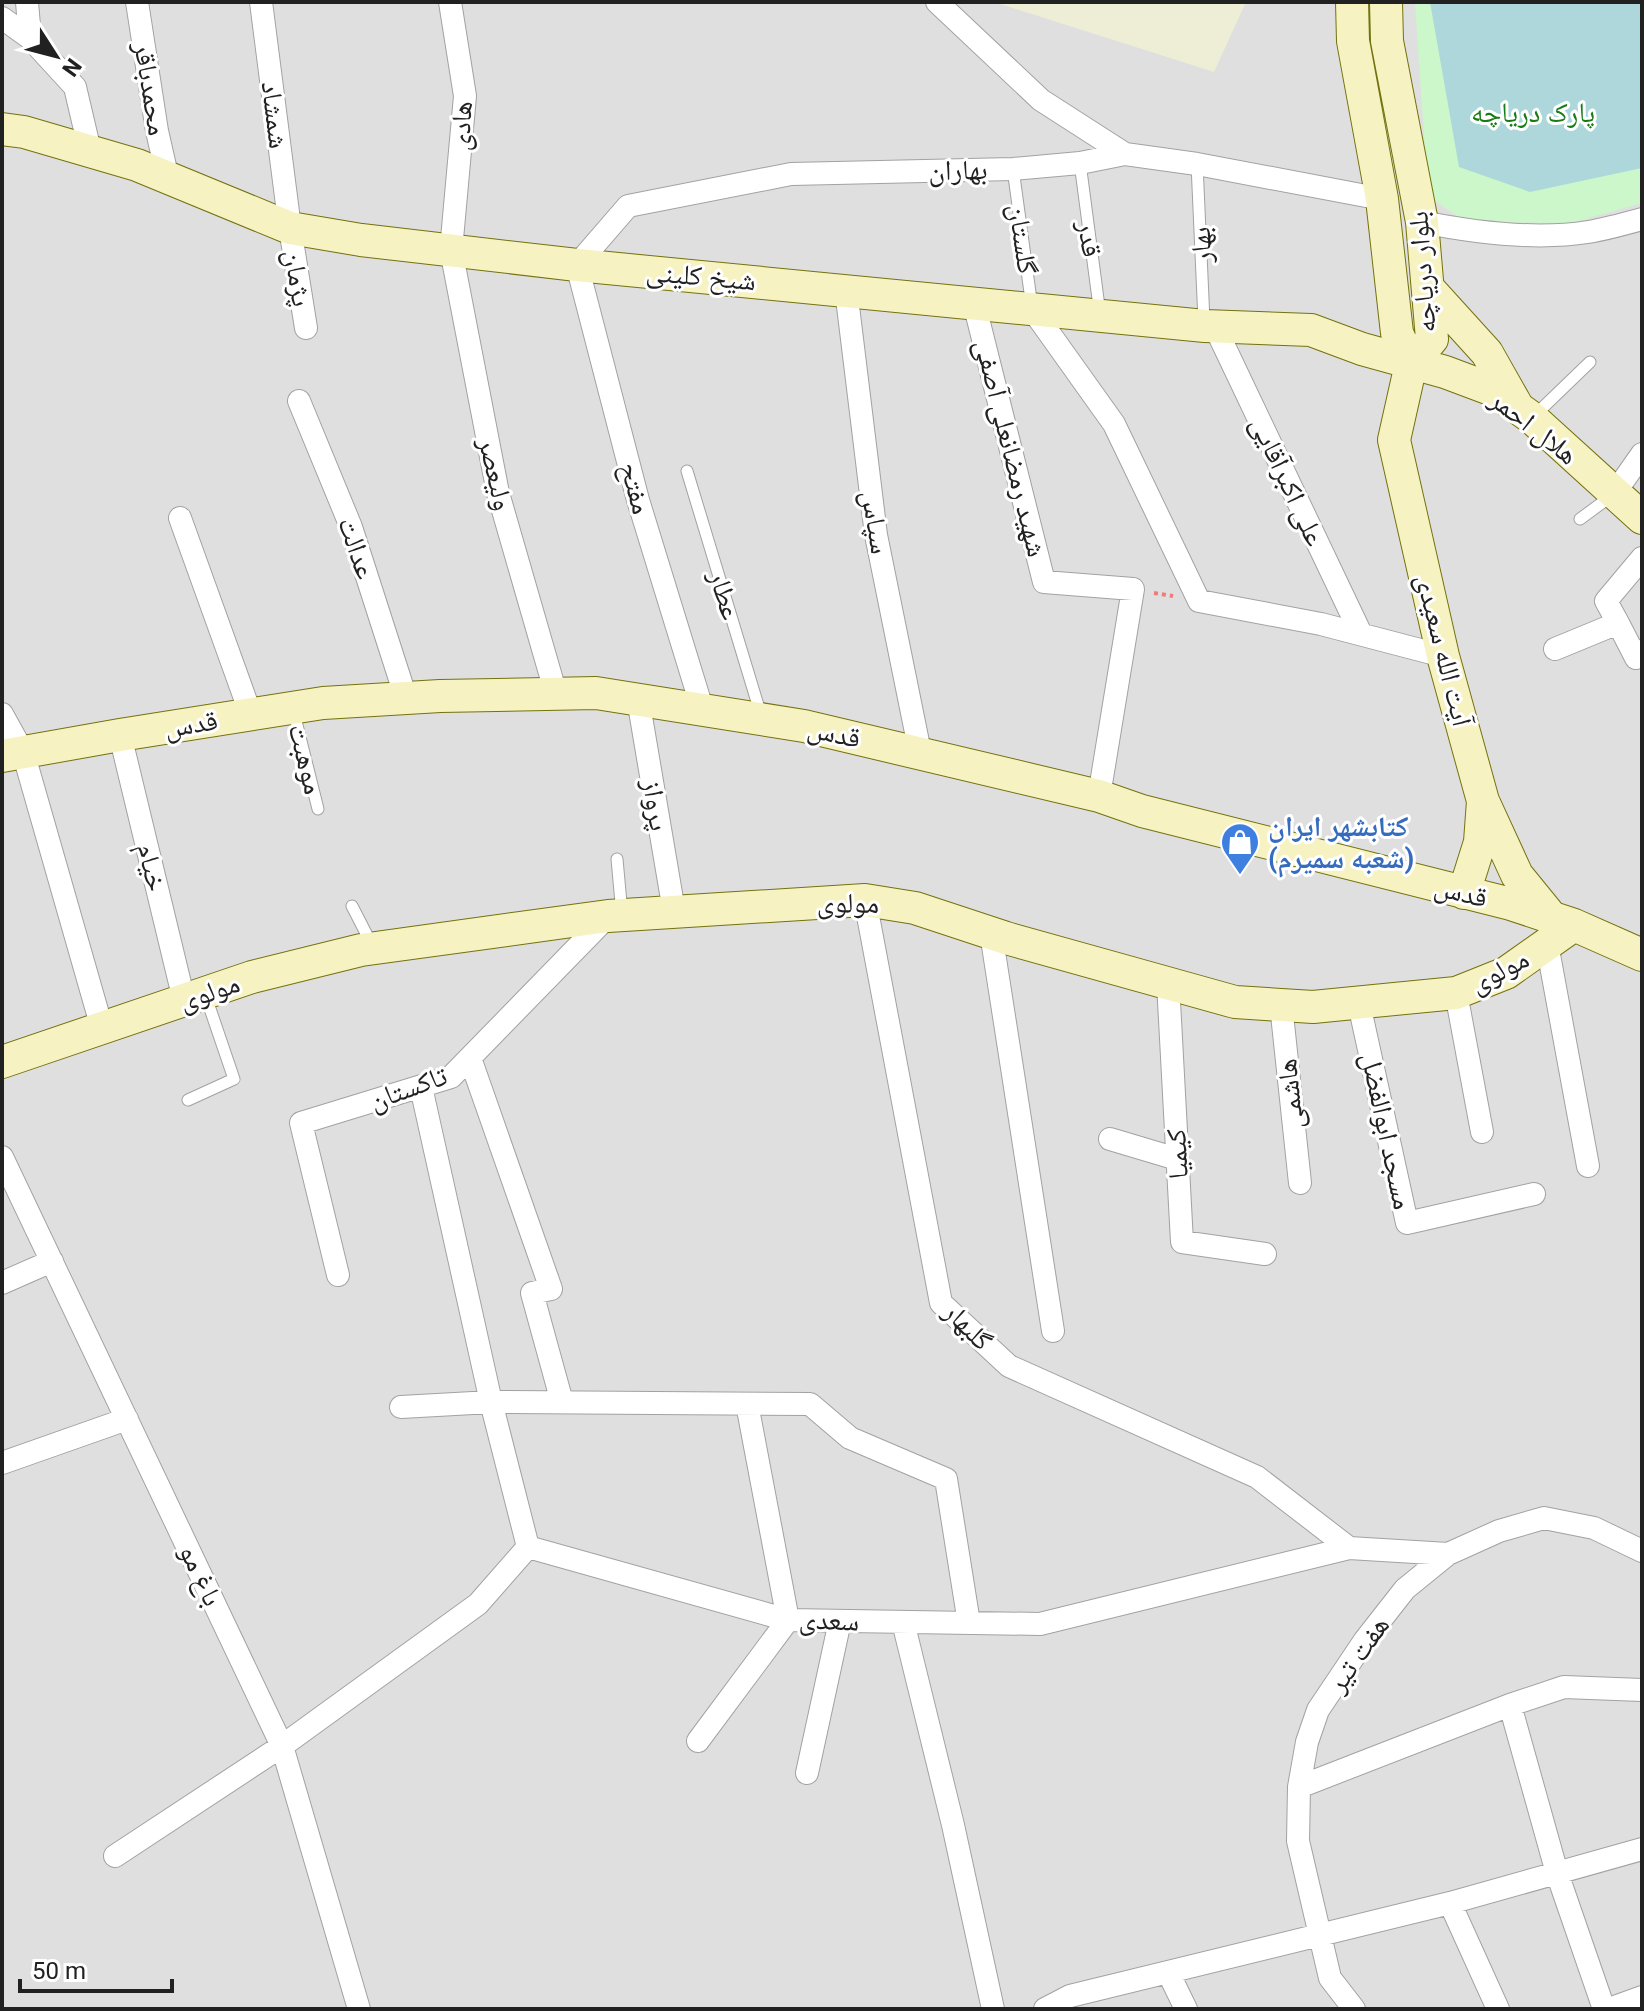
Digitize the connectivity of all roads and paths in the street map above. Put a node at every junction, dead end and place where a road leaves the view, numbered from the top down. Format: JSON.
{"nodes":[{"id":1,"x":27,"y":2,"type":"edge"},
{"id":2,"x":137,"y":2,"type":"edge"},
{"id":3,"x":261,"y":2,"type":"edge"},
{"id":4,"x":450,"y":2,"type":"edge"},
{"id":5,"x":937,"y":2,"type":"edge"},
{"id":6,"x":1352,"y":2,"type":"edge"},
{"id":7,"x":1386,"y":2,"type":"edge"},
{"id":8,"x":2,"y":18,"type":"edge"},
{"id":9,"x":30,"y":38,"type":"junction"},
{"id":10,"x":2,"y":129,"type":"edge"},
{"id":11,"x":90,"y":151,"type":"junction"},
{"id":12,"x":1125,"y":154,"type":"junction"},
{"id":13,"x":1080,"y":163,"type":"junction"},
{"id":14,"x":1197,"y":164,"type":"junction"},
{"id":15,"x":1013,"y":169,"type":"junction"},
{"id":16,"x":167,"y":175,"type":"junction"},
{"id":17,"x":1382,"y":199,"type":"junction"},
{"id":18,"x":1642,"y":219,"type":"edge"},
{"id":19,"x":1422,"y":222,"type":"junction"},
{"id":20,"x":290,"y":228,"type":"junction"},
{"id":21,"x":451,"y":250,"type":"junction"},
{"id":22,"x":577,"y":265,"type":"junction"},
{"id":23,"x":1428,"y":288,"type":"junction"},
{"id":24,"x":846,"y":290,"type":"junction"},
{"id":25,"x":974,"y":303,"type":"junction"},
{"id":26,"x":1032,"y":309,"type":"junction"},
{"id":27,"x":1101,"y":314,"type":"junction"},
{"id":28,"x":1210,"y":326,"type":"junction"},
{"id":29,"x":306,"y":328,"type":"dead end"},
{"id":30,"x":1590,"y":362,"type":"dead end"},
{"id":31,"x":1411,"y":364,"type":"junction"},
{"id":32,"x":299,"y":401,"type":"dead end"},
{"id":33,"x":1526,"y":413,"type":"junction"},
{"id":34,"x":1642,"y":454,"type":"edge"},
{"id":35,"x":687,"y":471,"type":"dead end"},
{"id":36,"x":1614,"y":494,"type":"junction"},
{"id":37,"x":180,"y":518,"type":"dead end"},
{"id":38,"x":1642,"y":518,"type":"edge"},
{"id":39,"x":1580,"y":519,"type":"dead end"},
{"id":40,"x":1642,"y":558,"type":"edge"},
{"id":41,"x":1133,"y":589,"type":"junction"},
{"id":42,"x":1199,"y":601,"type":"junction"},
{"id":43,"x":1618,"y":623,"type":"junction"},
{"id":44,"x":1361,"y":634,"type":"junction"},
{"id":45,"x":1555,"y":649,"type":"dead end"},
{"id":46,"x":1642,"y":651,"type":"edge"},
{"id":47,"x":1443,"y":656,"type":"junction"},
{"id":48,"x":556,"y":694,"type":"junction"},
{"id":49,"x":406,"y":698,"type":"junction"},
{"id":50,"x":638,"y":699,"type":"junction"},
{"id":51,"x":293,"y":708,"type":"junction"},
{"id":52,"x":702,"y":708,"type":"junction"},
{"id":53,"x":2,"y":714,"type":"edge"},
{"id":54,"x":251,"y":715,"type":"junction"},
{"id":55,"x":763,"y":718,"type":"junction"},
{"id":56,"x":120,"y":735,"type":"junction"},
{"id":57,"x":920,"y":752,"type":"junction"},
{"id":58,"x":12,"y":754,"type":"edge"},
{"id":59,"x":1099,"y":796,"type":"junction"},
{"id":60,"x":1483,"y":801,"type":"junction"},
{"id":61,"x":318,"y":809,"type":"dead end"},
{"id":62,"x":617,"y":859,"type":"dead end"},
{"id":63,"x":1464,"y":893,"type":"junction"},
{"id":64,"x":865,"y":900,"type":"junction"},
{"id":65,"x":352,"y":906,"type":"dead end"},
{"id":66,"x":674,"y":911,"type":"junction"},
{"id":67,"x":615,"y":915,"type":"junction"},
{"id":68,"x":1558,"y":929,"type":"junction"},
{"id":69,"x":991,"y":933,"type":"junction"},
{"id":70,"x":373,"y":948,"type":"junction"},
{"id":71,"x":1642,"y":955,"type":"edge"},
{"id":72,"x":1168,"y":983,"type":"junction"},
{"id":73,"x":1456,"y":993,"type":"junction"},
{"id":74,"x":194,"y":997,"type":"junction"},
{"id":75,"x":1359,"y":1004,"type":"junction"},
{"id":76,"x":1281,"y":1005,"type":"junction"},
{"id":77,"x":102,"y":1028,"type":"junction"},
{"id":78,"x":470,"y":1058,"type":"junction"},
{"id":79,"x":2,"y":1062,"type":"edge"},
{"id":80,"x":421,"y":1087,"type":"junction"},
{"id":81,"x":188,"y":1100,"type":"dead end"},
{"id":82,"x":1482,"y":1132,"type":"dead end"},
{"id":83,"x":1110,"y":1139,"type":"dead end"},
{"id":84,"x":2,"y":1157,"type":"edge"},
{"id":85,"x":1177,"y":1159,"type":"junction"},
{"id":86,"x":1588,"y":1166,"type":"dead end"},
{"id":87,"x":1300,"y":1183,"type":"dead end"},
{"id":88,"x":1534,"y":1194,"type":"dead end"},
{"id":89,"x":1265,"y":1254,"type":"dead end"},
{"id":90,"x":52,"y":1261,"type":"junction"},
{"id":91,"x":338,"y":1275,"type":"dead end"},
{"id":92,"x":2,"y":1283,"type":"edge"},
{"id":93,"x":1053,"y":1331,"type":"dead end"},
{"id":94,"x":491,"y":1402,"type":"junction"},
{"id":95,"x":562,"y":1402,"type":"junction"},
{"id":96,"x":747,"y":1404,"type":"junction"},
{"id":97,"x":401,"y":1407,"type":"dead end"},
{"id":98,"x":127,"y":1419,"type":"junction"},
{"id":99,"x":2,"y":1463,"type":"edge"},
{"id":100,"x":528,"y":1547,"type":"junction"},
{"id":101,"x":1349,"y":1548,"type":"junction"},
{"id":102,"x":1642,"y":1551,"type":"edge"},
{"id":103,"x":1448,"y":1554,"type":"junction"},
{"id":104,"x":788,"y":1620,"type":"junction"},
{"id":105,"x":840,"y":1621,"type":"junction"},
{"id":106,"x":903,"y":1622,"type":"junction"},
{"id":107,"x":969,"y":1623,"type":"junction"},
{"id":108,"x":1642,"y":1690,"type":"edge"},
{"id":109,"x":1510,"y":1705,"type":"junction"},
{"id":110,"x":698,"y":1741,"type":"dead end"},
{"id":111,"x":282,"y":1746,"type":"junction"},
{"id":112,"x":807,"y":1773,"type":"dead end"},
{"id":113,"x":1299,"y":1787,"type":"junction"},
{"id":114,"x":1642,"y":1849,"type":"edge"},
{"id":115,"x":115,"y":1856,"type":"dead end"},
{"id":116,"x":1557,"y":1873,"type":"junction"},
{"id":117,"x":1450,"y":1903,"type":"junction"},
{"id":118,"x":1320,"y":1936,"type":"junction"},
{"id":119,"x":1168,"y":1972,"type":"junction"},
{"id":120,"x":1642,"y":1997,"type":"edge"},
{"id":121,"x":1073,"y":2002,"type":"edge"},
{"id":122,"x":359,"y":2009,"type":"edge"},
{"id":123,"x":993,"y":2009,"type":"edge"},
{"id":124,"x":1045,"y":2009,"type":"edge"},
{"id":125,"x":1186,"y":2009,"type":"edge"},
{"id":126,"x":1354,"y":2009,"type":"edge"},
{"id":127,"x":1498,"y":2009,"type":"edge"},
{"id":128,"x":1606,"y":2009,"type":"edge"}],
"edges":[{"from":1,"to":9,"type":"street"},
{"from":2,"to":16,"type":"street","name":"محمدباقر"},
{"from":3,"to":20,"type":"street","name":"شمشاد"},
{"from":4,"to":21,"type":"street","name":"هادی"},
{"from":5,"to":12,"type":"street"},
{"from":6,"to":17,"type":"street","name":"بلوار دریاچه"},
{"from":7,"to":19,"type":"street","name":"بلوار دریاچه"},
{"from":8,"to":9,"type":"street"},
{"from":9,"to":11,"type":"street"},
{"from":10,"to":11,"type":"street","name":"شیخ کلینی"},
{"from":11,"to":16,"type":"street","name":"شیخ کلینی"},
{"from":12,"to":13,"type":"street","name":"بهاران"},
{"from":12,"to":14,"type":"street"},
{"from":13,"to":15,"type":"street","name":"بهاران"},
{"from":13,"to":27,"type":"lane","name":"قدر"},
{"from":14,"to":17,"type":"street"},
{"from":14,"to":28,"type":"lane","name":"بهار"},
{"from":15,"to":22,"type":"street","name":"بهاران"},
{"from":15,"to":26,"type":"lane","name":"گلستان"},
{"from":16,"to":20,"type":"street","name":"شیخ کلینی"},
{"from":17,"to":31,"type":"street","name":"بلوار دریاچه"},
{"from":18,"to":19,"type":"street"},
{"from":19,"to":23,"type":"street","name":"بلوار دریاچه"},
{"from":20,"to":21,"type":"street","name":"شیخ کلینی"},
{"from":20,"to":29,"type":"street","name":"پژمان"},
{"from":21,"to":22,"type":"street","name":"شیخ کلینی"},
{"from":21,"to":48,"type":"street","name":"ولیعصر"},
{"from":22,"to":24,"type":"street","name":"شیخ کلینی"},
{"from":22,"to":52,"type":"street","name":"مفتح"},
{"from":23,"to":31,"type":"street","name":"بلوار دریاچه"},
{"from":23,"to":33,"type":"street"},
{"from":24,"to":25,"type":"street","name":"شیخ کلینی"},
{"from":24,"to":57,"type":"street","name":"سپاس"},
{"from":25,"to":26,"type":"street","name":"شیخ کلینی"},
{"from":25,"to":41,"type":"street","name":"شهید رمضانعلی آصفی"},
{"from":26,"to":27,"type":"street","name":"شیخ کلینی"},
{"from":26,"to":42,"type":"street"},
{"from":27,"to":28,"type":"street","name":"شیخ کلینی"},
{"from":28,"to":31,"type":"street","name":"شیخ کلینی"},
{"from":28,"to":44,"type":"street","name":"علی اکبرآقایی"},
{"from":30,"to":33,"type":"lane"},
{"from":31,"to":33,"type":"street","name":"هلال احمر"},
{"from":31,"to":47,"type":"street","name":"آیت الله سعیدی"},
{"from":32,"to":49,"type":"street","name":"عدالت"},
{"from":33,"to":36,"type":"street","name":"هلال احمر"},
{"from":34,"to":36,"type":"street"},
{"from":35,"to":55,"type":"lane","name":"عطار"},
{"from":36,"to":38,"type":"street","name":"هلال احمر"},
{"from":36,"to":39,"type":"lane"},
{"from":37,"to":54,"type":"street"},
{"from":40,"to":43,"type":"street"},
{"from":41,"to":42,"type":"path"},
{"from":41,"to":59,"type":"street"},
{"from":42,"to":44,"type":"street"},
{"from":43,"to":45,"type":"street"},
{"from":43,"to":46,"type":"street"},
{"from":44,"to":47,"type":"street"},
{"from":47,"to":60,"type":"street","name":"آیت الله سعیدی"},
{"from":48,"to":49,"type":"street","name":"قدس"},
{"from":48,"to":50,"type":"street","name":"قدس"},
{"from":49,"to":51,"type":"street","name":"قدس"},
{"from":50,"to":52,"type":"street","name":"قدس"},
{"from":50,"to":66,"type":"street","name":"پرواز"},
{"from":51,"to":54,"type":"street","name":"قدس"},
{"from":51,"to":61,"type":"lane","name":"موهبت"},
{"from":52,"to":55,"type":"street","name":"قدس"},
{"from":53,"to":58,"type":"street"},
{"from":54,"to":56,"type":"street","name":"قدس"},
{"from":55,"to":57,"type":"street","name":"قدس"},
{"from":56,"to":58,"type":"street","name":"قدس"},
{"from":56,"to":74,"type":"street","name":"خیام"},
{"from":57,"to":59,"type":"street","name":"قدس"},
{"from":58,"to":77,"type":"street"},
{"from":59,"to":63,"type":"street","name":"قدس"},
{"from":60,"to":63,"type":"street"},
{"from":60,"to":68,"type":"street","name":"آیت الله سعیدی"},
{"from":62,"to":67,"type":"lane"},
{"from":63,"to":68,"type":"street","name":"قدس"},
{"from":64,"to":66,"type":"street","name":"مولوی"},
{"from":64,"to":69,"type":"street","name":"مولوی"},
{"from":64,"to":101,"type":"street","name":"گلبهار"},
{"from":65,"to":70,"type":"lane"},
{"from":66,"to":67,"type":"street","name":"مولوی"},
{"from":67,"to":70,"type":"street","name":"مولوی"},
{"from":67,"to":78,"type":"street","name":"تاکستان"},
{"from":68,"to":71,"type":"street","name":"قدس"},
{"from":68,"to":73,"type":"street","name":"مولوی"},
{"from":68,"to":86,"type":"street"},
{"from":69,"to":72,"type":"street","name":"مولوی"},
{"from":69,"to":93,"type":"street"},
{"from":70,"to":74,"type":"street","name":"مولوی"},
{"from":72,"to":76,"type":"street","name":"مولوی"},
{"from":72,"to":85,"type":"street","name":"کیمیا"},
{"from":73,"to":75,"type":"street","name":"مولوی"},
{"from":73,"to":82,"type":"street"},
{"from":74,"to":77,"type":"street","name":"مولوی"},
{"from":74,"to":81,"type":"lane"},
{"from":75,"to":76,"type":"street","name":"مولوی"},
{"from":75,"to":88,"type":"street","name":"مسجد ابوالفضل"},
{"from":76,"to":87,"type":"street","name":"هاشمی"},
{"from":77,"to":79,"type":"street","name":"مولوی"},
{"from":78,"to":80,"type":"street","name":"تاکستان"},
{"from":78,"to":95,"type":"street"},
{"from":80,"to":91,"type":"street","name":"تاکستان"},
{"from":80,"to":94,"type":"street"},
{"from":83,"to":85,"type":"street"},
{"from":84,"to":90,"type":"street","name":"باغ مو"},
{"from":85,"to":89,"type":"street","name":"کیمیا"},
{"from":90,"to":92,"type":"street"},
{"from":90,"to":98,"type":"street","name":"باغ مو"},
{"from":94,"to":95,"type":"street"},
{"from":94,"to":97,"type":"street"},
{"from":94,"to":100,"type":"street"},
{"from":95,"to":96,"type":"street"},
{"from":96,"to":104,"type":"street"},
{"from":96,"to":107,"type":"street"},
{"from":98,"to":99,"type":"street"},
{"from":98,"to":111,"type":"street","name":"باغ مو"},
{"from":100,"to":104,"type":"street","name":"سعدی"},
{"from":100,"to":111,"type":"street"},
{"from":101,"to":103,"type":"street","name":"سعدی"},
{"from":101,"to":107,"type":"street","name":"سعدی"},
{"from":102,"to":103,"type":"street","name":"هفت تیر"},
{"from":103,"to":113,"type":"street","name":"هفت تیر"},
{"from":104,"to":105,"type":"street","name":"سعدی"},
{"from":104,"to":110,"type":"street"},
{"from":105,"to":106,"type":"street","name":"سعدی"},
{"from":105,"to":112,"type":"street"},
{"from":106,"to":107,"type":"street","name":"سعدی"},
{"from":106,"to":123,"type":"street"},
{"from":108,"to":109,"type":"street"},
{"from":109,"to":113,"type":"street"},
{"from":109,"to":116,"type":"street"},
{"from":111,"to":115,"type":"street"},
{"from":111,"to":122,"type":"street","name":"باغ مو"},
{"from":113,"to":118,"type":"street","name":"هفت تیر"},
{"from":114,"to":116,"type":"street"},
{"from":116,"to":117,"type":"street"},
{"from":116,"to":128,"type":"street"},
{"from":117,"to":118,"type":"street"},
{"from":117,"to":127,"type":"street"},
{"from":118,"to":119,"type":"street"},
{"from":118,"to":126,"type":"street","name":"هفت تیر"},
{"from":119,"to":121,"type":"street"},
{"from":119,"to":125,"type":"street"},
{"from":120,"to":128,"type":"street"},
{"from":121,"to":124,"type":"street"}]}
